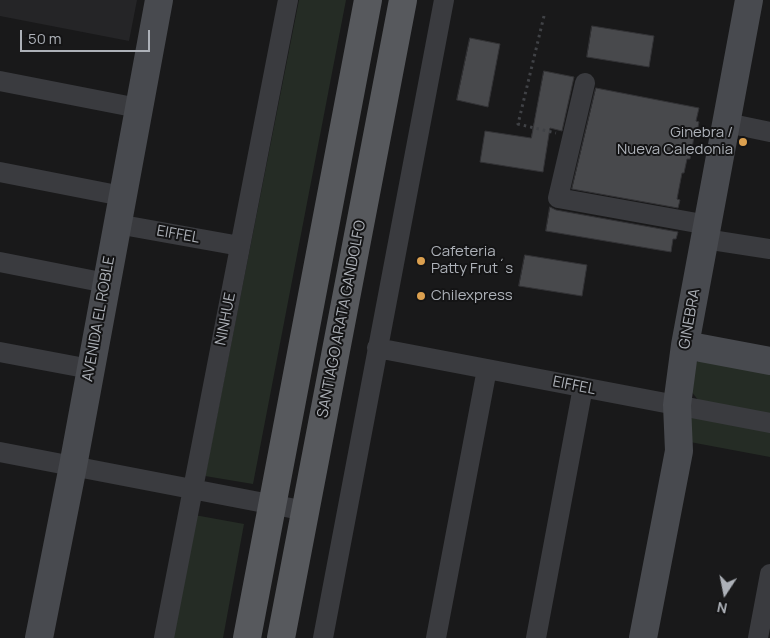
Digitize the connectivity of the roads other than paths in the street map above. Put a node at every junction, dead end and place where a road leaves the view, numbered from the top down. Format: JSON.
{"nodes":[{"id":1,"x":159,"y":0,"type":"edge"},
{"id":2,"x":288,"y":0,"type":"edge"},
{"id":3,"x":368,"y":0,"type":"edge"},
{"id":4,"x":403,"y":0,"type":"edge"},
{"id":5,"x":444,"y":0,"type":"edge"},
{"id":6,"x":749,"y":0,"type":"edge"},
{"id":7,"x":0,"y":81,"type":"edge"},
{"id":8,"x":585,"y":83,"type":"dead end"},
{"id":9,"x":138,"y":108,"type":"junction"},
{"id":10,"x":727,"y":122,"type":"junction"},
{"id":11,"x":770,"y":132,"type":"edge"},
{"id":12,"x":0,"y":172,"type":"edge"},
{"id":13,"x":122,"y":196,"type":"junction"},
{"id":14,"x":117,"y":224,"type":"junction"},
{"id":15,"x":706,"y":232,"type":"junction"},
{"id":16,"x":240,"y":246,"type":"junction"},
{"id":17,"x":770,"y":249,"type":"edge"},
{"id":18,"x":0,"y":262,"type":"edge"},
{"id":19,"x":106,"y":283,"type":"junction"},
{"id":20,"x":684,"y":345,"type":"junction"},
{"id":21,"x":377,"y":348,"type":"junction"},
{"id":22,"x":0,"y":352,"type":"edge"},
{"id":23,"x":770,"y":361,"type":"edge"},
{"id":24,"x":487,"y":369,"type":"junction"},
{"id":25,"x":90,"y":370,"type":"junction"},
{"id":26,"x":583,"y":387,"type":"junction"},
{"id":27,"x":677,"y":405,"type":"junction"},
{"id":28,"x":770,"y":423,"type":"edge"},
{"id":29,"x":0,"y":452,"type":"edge"},
{"id":30,"x":72,"y":466,"type":"junction"},
{"id":31,"x":192,"y":489,"type":"junction"},
{"id":32,"x":272,"y":504,"type":"junction"},
{"id":33,"x":306,"y":511,"type":"junction"},
{"id":34,"x":770,"y":574,"type":"edge"},
{"id":35,"x":39,"y":638,"type":"edge"},
{"id":36,"x":164,"y":638,"type":"edge"},
{"id":37,"x":247,"y":638,"type":"edge"},
{"id":38,"x":281,"y":638,"type":"edge"},
{"id":39,"x":323,"y":638,"type":"edge"},
{"id":40,"x":436,"y":638,"type":"edge"},
{"id":41,"x":536,"y":638,"type":"edge"},
{"id":42,"x":643,"y":638,"type":"edge"},
{"id":43,"x":758,"y":638,"type":"edge"}],
"edges":[{"from":1,"to":9,"type":"street","name":"AVENIDA EL ROBLE"},
{"from":2,"to":16,"type":"street","name":"NINHUE"},
{"from":3,"to":32,"type":"main road"},
{"from":4,"to":33,"type":"main road","name":"SANTIAGO ARATA GANDOLFO"},
{"from":5,"to":21,"type":"street"},
{"from":6,"to":10,"type":"street","name":"GINEBRA"},
{"from":7,"to":9,"type":"street"},
{"from":8,"to":15,"type":"street"},
{"from":9,"to":13,"type":"street","name":"AVENIDA EL ROBLE"},
{"from":10,"to":11,"type":"street"},
{"from":10,"to":15,"type":"street","name":"GINEBRA"},
{"from":12,"to":13,"type":"street"},
{"from":13,"to":14,"type":"street","name":"AVENIDA EL ROBLE"},
{"from":14,"to":16,"type":"street","name":"EIFFEL"},
{"from":14,"to":19,"type":"street","name":"AVENIDA EL ROBLE"},
{"from":15,"to":17,"type":"street"},
{"from":15,"to":20,"type":"street","name":"GINEBRA"},
{"from":16,"to":31,"type":"street","name":"NINHUE"},
{"from":18,"to":19,"type":"street"},
{"from":19,"to":25,"type":"street","name":"AVENIDA EL ROBLE"},
{"from":20,"to":23,"type":"street"},
{"from":20,"to":27,"type":"street","name":"GINEBRA"},
{"from":21,"to":24,"type":"street","name":"EIFFEL"},
{"from":21,"to":39,"type":"street"},
{"from":22,"to":25,"type":"street"},
{"from":24,"to":26,"type":"street","name":"EIFFEL"},
{"from":24,"to":40,"type":"street"},
{"from":25,"to":30,"type":"street","name":"AVENIDA EL ROBLE"},
{"from":26,"to":27,"type":"street","name":"EIFFEL"},
{"from":26,"to":41,"type":"street"},
{"from":27,"to":28,"type":"street","name":"EIFFEL"},
{"from":27,"to":42,"type":"street","name":"GINEBRA"},
{"from":29,"to":30,"type":"street"},
{"from":30,"to":31,"type":"street"},
{"from":30,"to":35,"type":"street","name":"AVENIDA EL ROBLE"},
{"from":31,"to":32,"type":"street"},
{"from":31,"to":36,"type":"street","name":"NINHUE"},
{"from":32,"to":33,"type":"street"},
{"from":32,"to":37,"type":"main road"},
{"from":33,"to":38,"type":"main road","name":"SANTIAGO ARATA GANDOLFO"},
{"from":34,"to":43,"type":"street"}]}
